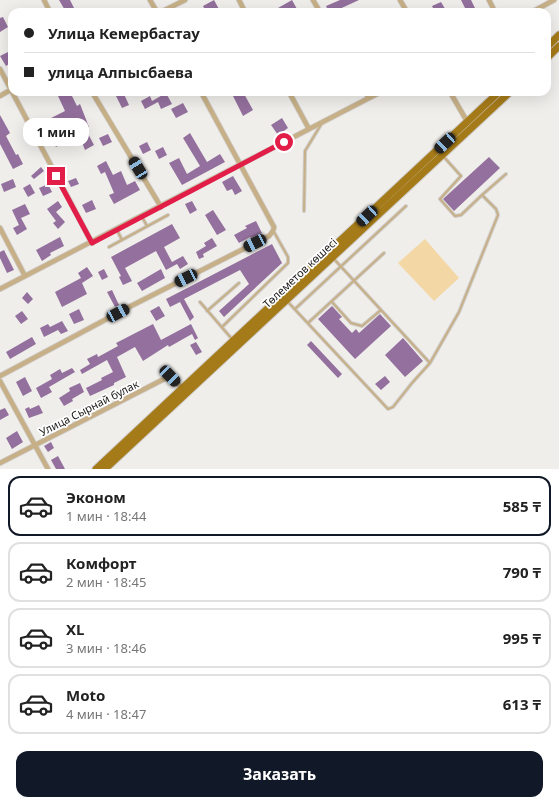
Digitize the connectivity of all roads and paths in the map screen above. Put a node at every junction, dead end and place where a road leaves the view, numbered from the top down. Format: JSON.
{"nodes":[{"id":1,"x":185,"y":0,"type":"edge"},
{"id":2,"x":554,"y":0,"type":"edge"},
{"id":3,"x":169,"y":8,"type":"edge"},
{"id":4,"x":539,"y":8,"type":"edge"},
{"id":5,"x":559,"y":35,"type":"edge"},
{"id":6,"x":551,"y":43,"type":"edge"},
{"id":7,"x":559,"y":46,"type":"edge"},
{"id":8,"x":551,"y":54,"type":"edge"},
{"id":9,"x":0,"y":69,"type":"edge"},
{"id":10,"x":8,"y":84,"type":"edge"},
{"id":11,"x":14,"y":96,"type":"edge"},
{"id":12,"x":94,"y":96,"type":"edge"},
{"id":13,"x":203,"y":96,"type":"edge"},
{"id":14,"x":291,"y":96,"type":"edge"},
{"id":15,"x":373,"y":96,"type":"edge"},
{"id":16,"x":452,"y":96,"type":"edge"},
{"id":17,"x":495,"y":96,"type":"edge"},
{"id":18,"x":505,"y":96,"type":"edge"},
{"id":19,"x":369,"y":98,"type":"joint"},
{"id":20,"x":322,"y":122,"type":"junction"},
{"id":21,"x":469,"y":124,"type":"junction"},
{"id":22,"x":309,"y":129,"type":"junction"},
{"id":23,"x":442,"y":156,"type":"junction"},
{"id":24,"x":241,"y":164,"type":"junction"},
{"id":25,"x":506,"y":174,"type":"dead end"},
{"id":26,"x":482,"y":195,"type":"junction"},
{"id":27,"x":406,"y":206,"type":"dead end"},
{"id":28,"x":161,"y":207,"type":"junction"},
{"id":29,"x":304,"y":212,"type":"dead end"},
{"id":30,"x":168,"y":214,"type":"dead end"},
{"id":31,"x":142,"y":217,"type":"junction"},
{"id":32,"x":147,"y":226,"type":"junction"},
{"id":33,"x":0,"y":228,"type":"edge"},
{"id":34,"x":117,"y":230,"type":"junction"},
{"id":35,"x":273,"y":231,"type":"junction"},
{"id":36,"x":122,"y":240,"type":"junction"},
{"id":37,"x":92,"y":243,"type":"junction"},
{"id":38,"x":109,"y":247,"type":"dead end"},
{"id":39,"x":384,"y":253,"type":"dead end"},
{"id":40,"x":333,"y":258,"type":"junction"},
{"id":41,"x":341,"y":266,"type":"junction"},
{"id":42,"x":25,"y":276,"type":"junction"},
{"id":43,"x":354,"y":281,"type":"junction"},
{"id":44,"x":239,"y":283,"type":"dead end"},
{"id":45,"x":0,"y":290,"type":"edge"},
{"id":46,"x":287,"y":300,"type":"junction"},
{"id":47,"x":200,"y":302,"type":"dead end"},
{"id":48,"x":332,"y":302,"type":"junction"},
{"id":49,"x":295,"y":309,"type":"junction"},
{"id":50,"x":381,"y":310,"type":"junction"},
{"id":51,"x":207,"y":311,"type":"junction"},
{"id":52,"x":308,"y":323,"type":"junction"},
{"id":53,"x":222,"y":328,"type":"junction"},
{"id":54,"x":234,"y":342,"type":"junction"},
{"id":55,"x":430,"y":363,"type":"junction"},
{"id":56,"x":0,"y":376,"type":"edge"},
{"id":57,"x":0,"y":381,"type":"edge"},
{"id":58,"x":183,"y":389,"type":"junction"},
{"id":59,"x":34,"y":446,"type":"junction"},
{"id":60,"x":0,"y":464,"type":"edge"},
{"id":61,"x":48,"y":469,"type":"edge"},
{"id":62,"x":96,"y":469,"type":"edge"},
{"id":63,"x":105,"y":469,"type":"edge"}],
"edges":[{"from":1,"to":3,"type":"street"},
{"from":2,"to":4,"type":"street"},
{"from":5,"to":6,"type":"main road"},
{"from":7,"to":8,"type":"main road"},
{"from":9,"to":10,"type":"street"},
{"from":11,"to":37,"type":"street"},
{"from":12,"to":28,"type":"street"},
{"from":13,"to":24,"type":"street"},
{"from":14,"to":22,"type":"street"},
{"from":15,"to":19,"type":"street"},
{"from":16,"to":21,"type":"street"},
{"from":17,"to":21,"type":"main road","name":"Төлеметов көшесі"},
{"from":18,"to":21,"type":"main road","name":"Төлеметов көшесі"},
{"from":19,"to":20,"type":"street"},
{"from":20,"to":22,"type":"street"},
{"from":20,"to":29,"type":"lane"},
{"from":21,"to":23,"type":"main road","name":"Төлеметов көшесі"},
{"from":21,"to":54,"type":"main road","name":"Төлеметов көшесі"},
{"from":22,"to":24,"type":"street"},
{"from":23,"to":26,"type":"lane"},
{"from":23,"to":40,"type":"main road","name":"Төлеметов көшесі"},
{"from":24,"to":28,"type":"street"},
{"from":24,"to":35,"type":"street"},
{"from":25,"to":26,"type":"lane"},
{"from":26,"to":55,"type":"lane"},
{"from":27,"to":41,"type":"lane"},
{"from":28,"to":31,"type":"street"},
{"from":30,"to":32,"type":"lane"},
{"from":31,"to":32,"type":"lane"},
{"from":31,"to":34,"type":"street"},
{"from":32,"to":36,"type":"lane"},
{"from":33,"to":42,"type":"street"},
{"from":34,"to":36,"type":"lane"},
{"from":34,"to":37,"type":"street"},
{"from":35,"to":53,"type":"lane"},
{"from":35,"to":56,"type":"street"},
{"from":36,"to":38,"type":"lane"},
{"from":37,"to":42,"type":"street"},
{"from":39,"to":43,"type":"lane"},
{"from":40,"to":41,"type":"lane"},
{"from":40,"to":46,"type":"main road","name":"Төлеметов көшесі"},
{"from":41,"to":43,"type":"lane"},
{"from":41,"to":49,"type":"lane"},
{"from":42,"to":45,"type":"street"},
{"from":43,"to":48,"type":"lane"},
{"from":43,"to":50,"type":"lane"},
{"from":44,"to":51,"type":"lane"},
{"from":46,"to":49,"type":"lane"},
{"from":46,"to":63,"type":"main road","name":"Төлеметов көшесі"},
{"from":47,"to":51,"type":"lane"},
{"from":48,"to":50,"type":"lane"},
{"from":48,"to":52,"type":"lane"},
{"from":49,"to":52,"type":"lane"},
{"from":50,"to":55,"type":"lane"},
{"from":51,"to":53,"type":"lane"},
{"from":52,"to":55,"type":"lane"},
{"from":53,"to":54,"type":"lane"},
{"from":54,"to":58,"type":"main road","name":"Төлеметов көшесі"},
{"from":57,"to":59,"type":"street"},
{"from":58,"to":59,"type":"street","name":"Улица Сырнай булак"},
{"from":58,"to":62,"type":"main road","name":"Төлеметов көшесі"},
{"from":59,"to":60,"type":"street","name":"Улица Сырнай булак"},
{"from":59,"to":61,"type":"street"}]}
